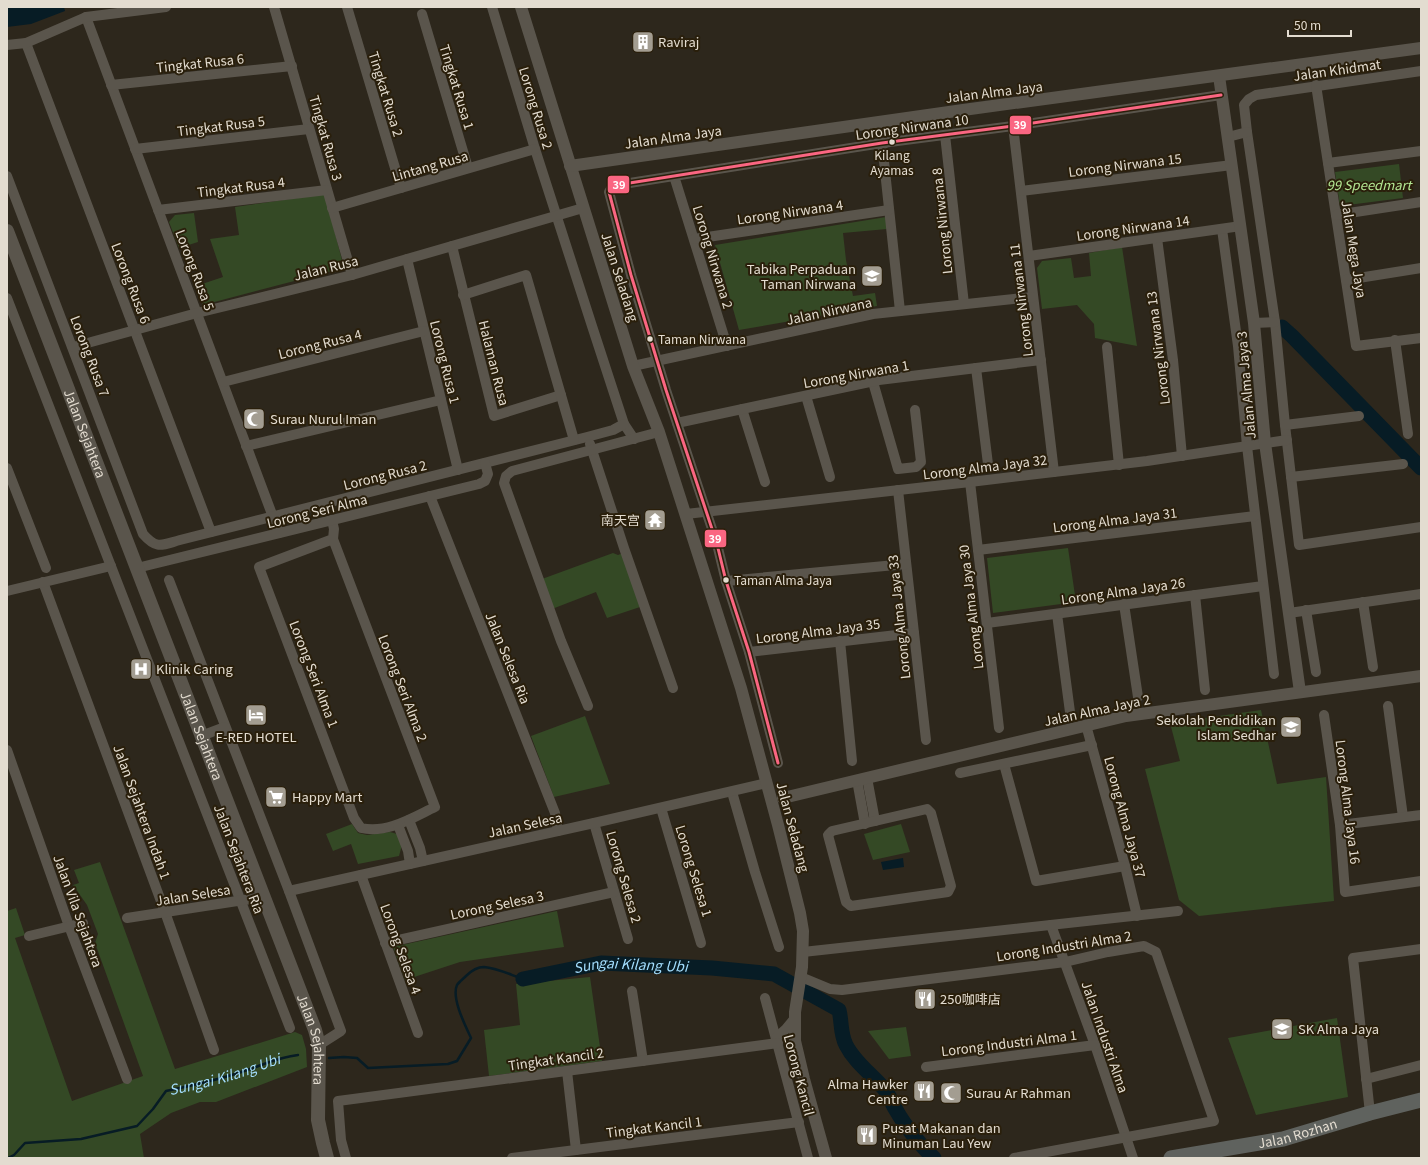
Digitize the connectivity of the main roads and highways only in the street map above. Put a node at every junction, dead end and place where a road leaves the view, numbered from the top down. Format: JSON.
{"nodes":[{"id":1,"x":7,"y":231,"type":"edge"},
{"id":2,"x":1421,"y":1100,"type":"edge"},
{"id":3,"x":327,"y":1158,"type":"edge"},
{"id":4,"x":1171,"y":1158,"type":"edge"}],
"edges":[{"from":1,"to":3,"type":"main road","name":"Jalan Sejahtera"},
{"from":2,"to":4,"type":"main road","name":"Jalan Rozhan"}]}
